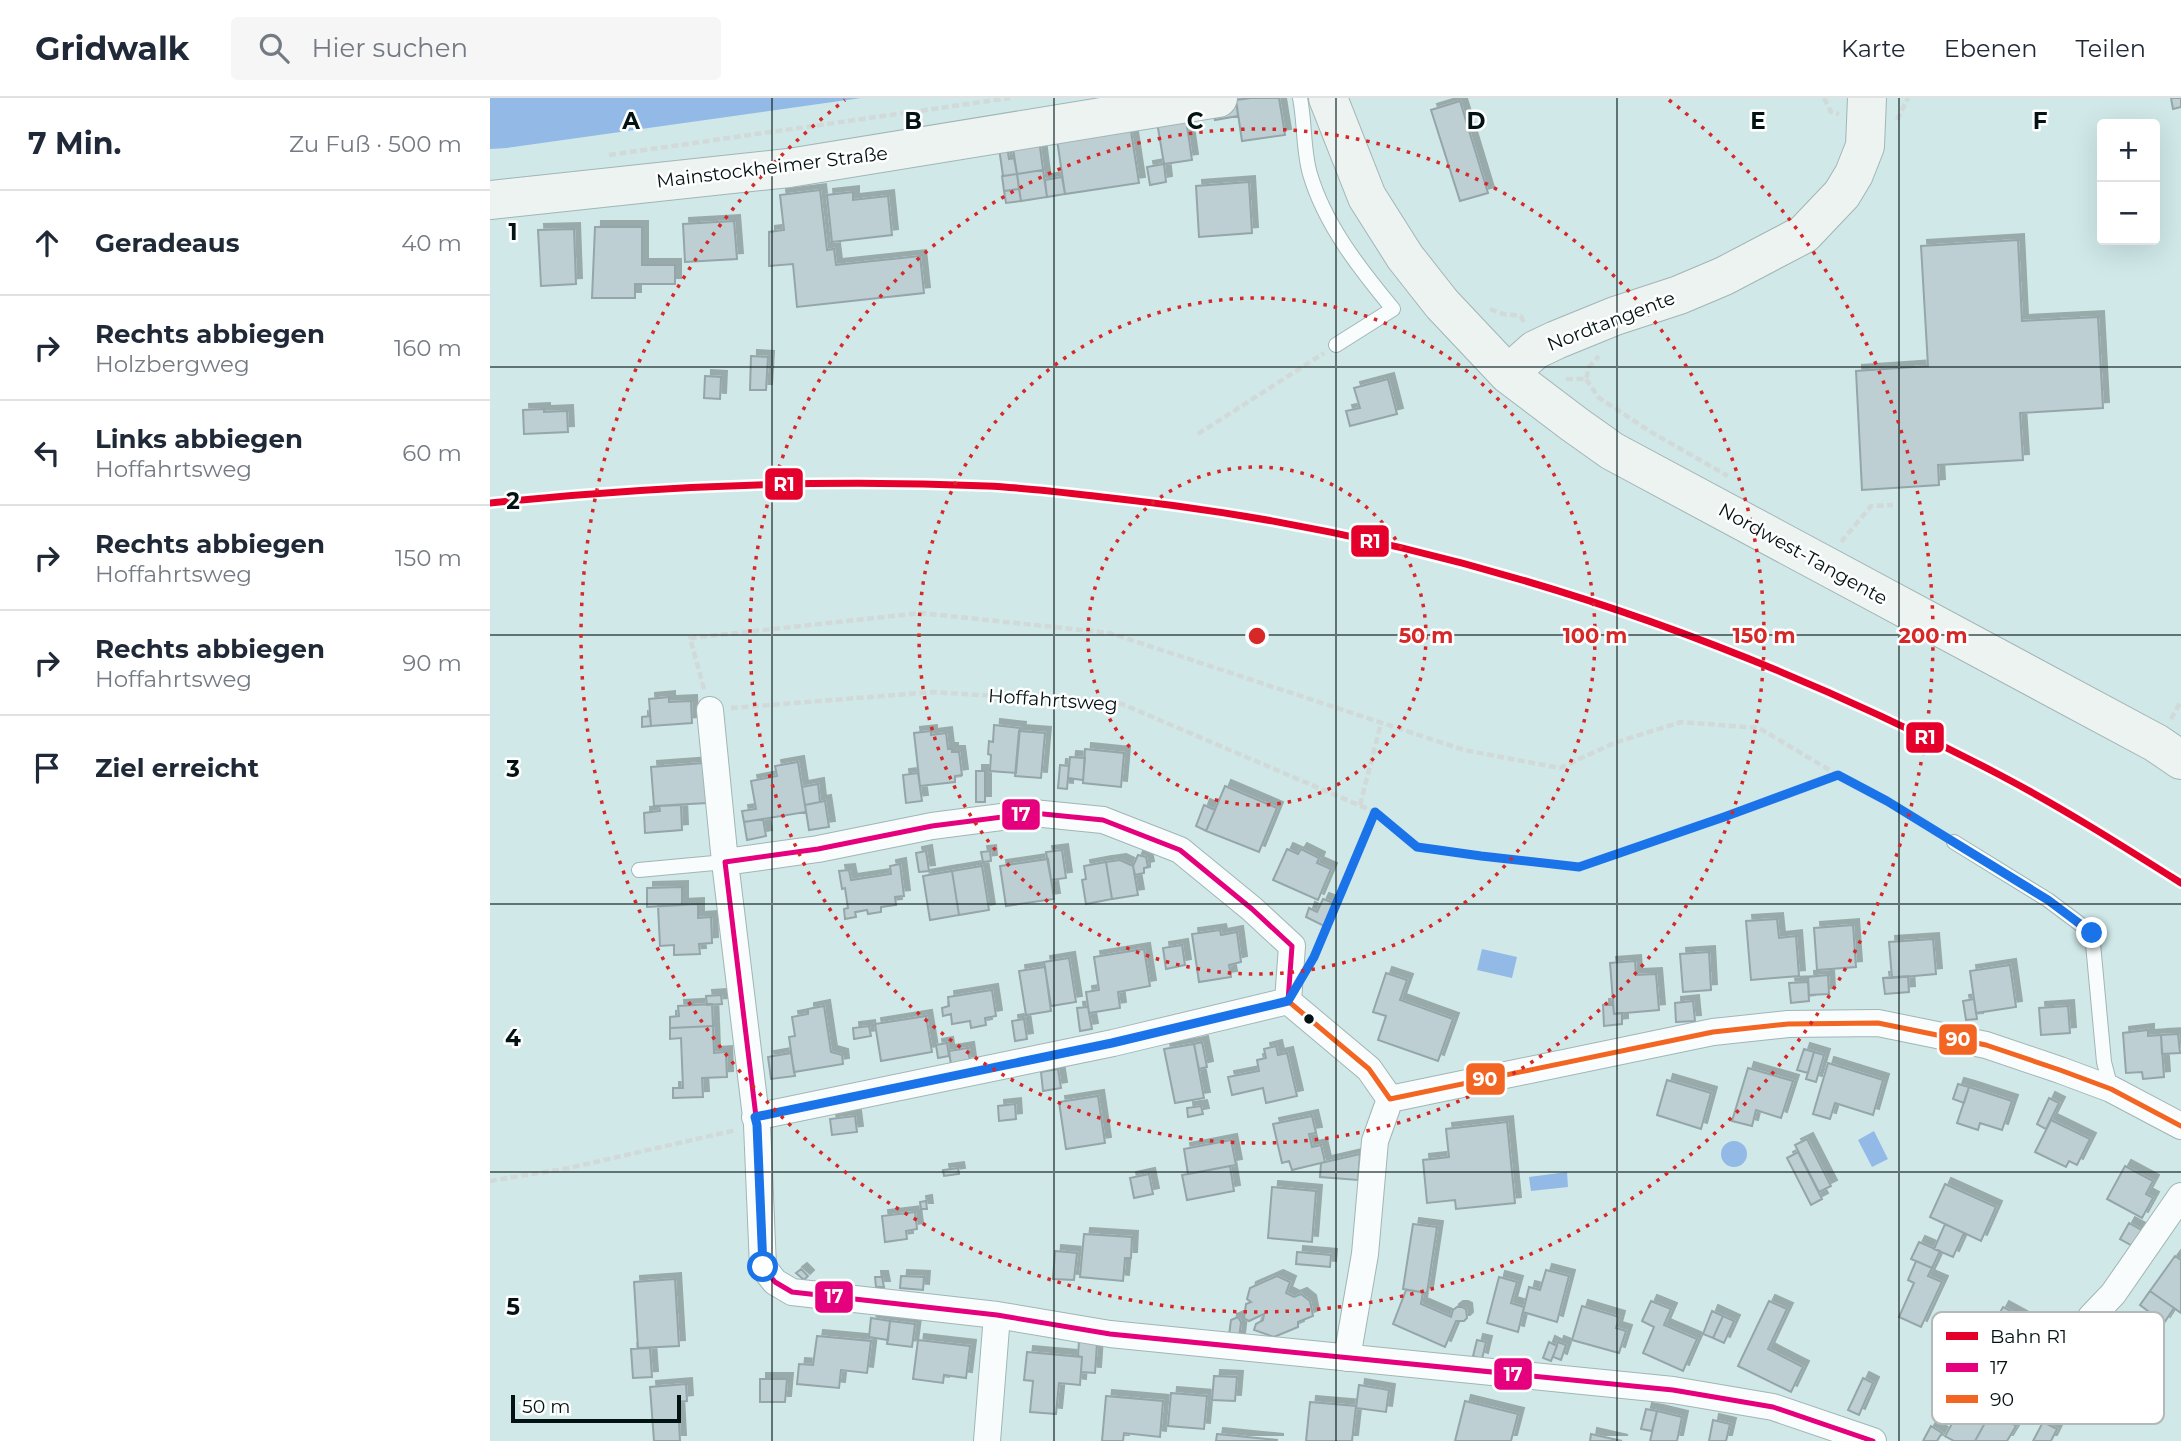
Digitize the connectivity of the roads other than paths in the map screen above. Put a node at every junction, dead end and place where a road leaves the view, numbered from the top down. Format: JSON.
{"nodes":[{"id":1,"x":1218,"y":98,"type":"edge"},
{"id":2,"x":1300,"y":98,"type":"edge"},
{"id":3,"x":1328,"y":98,"type":"edge"},
{"id":4,"x":1867,"y":98,"type":"edge"},
{"id":5,"x":490,"y":200,"type":"edge"},
{"id":6,"x":1336,"y":345,"type":"road end"},
{"id":7,"x":1522,"y":362,"type":"junction"},
{"id":8,"x":710,"y":710,"type":"road end"},
{"id":9,"x":2181,"y":760,"type":"edge"},
{"id":10,"x":1954,"y":842,"type":"road end"},
{"id":11,"x":725,"y":862,"type":"junction"},
{"id":12,"x":639,"y":870,"type":"dead end"},
{"id":13,"x":1288,"y":1001,"type":"junction"},
{"id":14,"x":2111,"y":1089,"type":"junction"},
{"id":15,"x":1390,"y":1099,"type":"junction"},
{"id":16,"x":756,"y":1121,"type":"junction"},
{"id":17,"x":2181,"y":1126,"type":"edge"},
{"id":18,"x":2181,"y":1196,"type":"edge"},
{"id":19,"x":2096,"y":1312,"type":"edge"},
{"id":20,"x":997,"y":1315,"type":"junction"},
{"id":21,"x":1347,"y":1358,"type":"junction"},
{"id":22,"x":1823,"y":1433,"type":"edge"},
{"id":23,"x":987,"y":1441,"type":"edge"},
{"id":24,"x":1873,"y":1441,"type":"edge"}],
"edges":[{"from":1,"to":5,"type":"main road","name":"Mainstockheimer Straße"},
{"from":2,"to":6,"type":"lane"},
{"from":3,"to":7,"type":"main road"},
{"from":4,"to":7,"type":"main road","name":"Nordtangente"},
{"from":7,"to":9,"type":"main road","name":"Nordwest-Tangente"},
{"from":8,"to":11,"type":"street"},
{"from":10,"to":14,"type":"lane"},
{"from":11,"to":12,"type":"lane"},
{"from":11,"to":13,"type":"street"},
{"from":11,"to":16,"type":"street"},
{"from":13,"to":15,"type":"street"},
{"from":13,"to":16,"type":"street"},
{"from":14,"to":15,"type":"street"},
{"from":14,"to":17,"type":"street"},
{"from":15,"to":21,"type":"street"},
{"from":16,"to":20,"type":"street"},
{"from":18,"to":19,"type":"street"},
{"from":20,"to":21,"type":"street"},
{"from":20,"to":23,"type":"street"},
{"from":21,"to":22,"type":"street"},
{"from":22,"to":24,"type":"street"}]}
